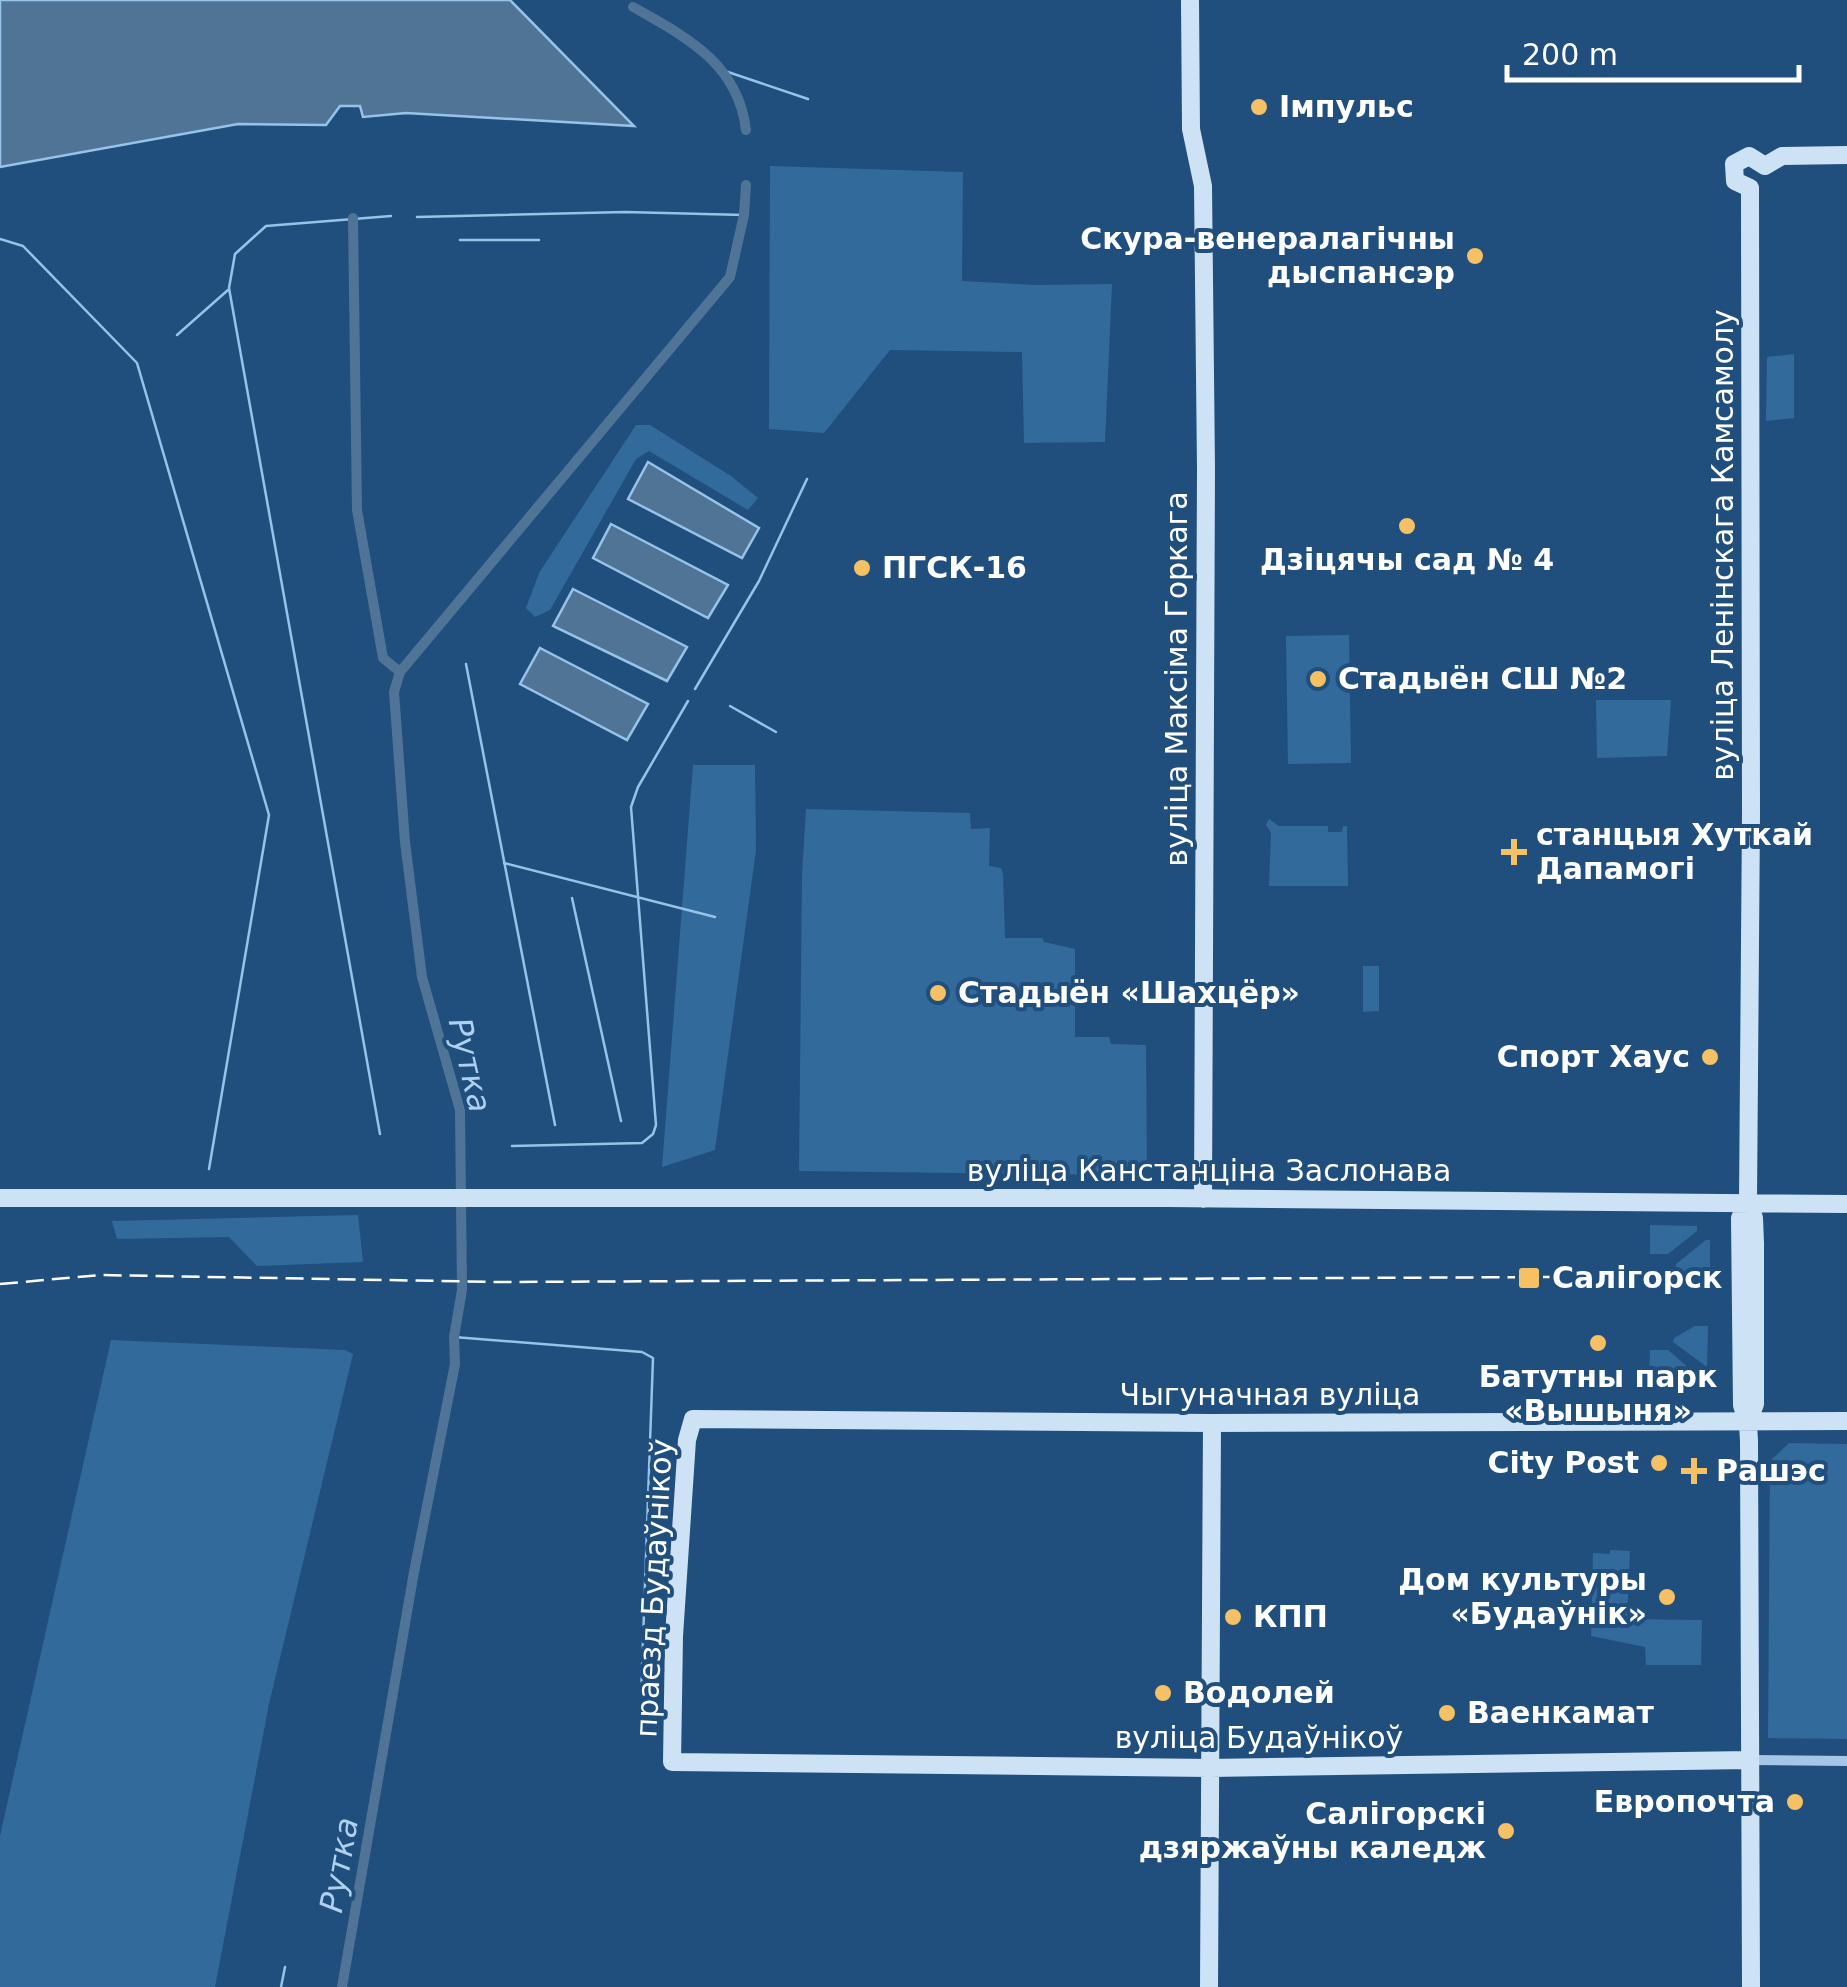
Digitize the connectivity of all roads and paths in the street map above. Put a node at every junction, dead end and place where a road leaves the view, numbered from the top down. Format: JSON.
{"nodes":[{"id":1,"x":1190,"y":0,"type":"edge"},
{"id":2,"x":1847,"y":155,"type":"edge"},
{"id":3,"x":1765,"y":166,"type":"junction"},
{"id":4,"x":1750,"y":188,"type":"junction"},
{"id":5,"x":0,"y":1198,"type":"edge"},
{"id":6,"x":1203,"y":1199,"type":"junction"},
{"id":7,"x":1748,"y":1202,"type":"junction"},
{"id":8,"x":1847,"y":1204,"type":"edge"},
{"id":9,"x":694,"y":1419,"type":"joint"},
{"id":10,"x":1847,"y":1421,"type":"edge"},
{"id":11,"x":1212,"y":1423,"type":"junction"},
{"id":12,"x":1748,"y":1424,"type":"junction"},
{"id":13,"x":1750,"y":1760,"type":"junction"},
{"id":14,"x":1847,"y":1761,"type":"edge"},
{"id":15,"x":672,"y":1762,"type":"joint"},
{"id":16,"x":1210,"y":1768,"type":"junction"},
{"id":17,"x":1209,"y":1987,"type":"edge"},
{"id":18,"x":1750,"y":1987,"type":"edge"}],
"edges":[{"from":1,"to":6,"type":"main road","name":"вуліца Максіма Горкага"},
{"from":2,"to":3,"type":"main road"},
{"from":3,"to":4,"type":"main road"},
{"from":3,"to":4,"type":"main road"},
{"from":4,"to":7,"type":"main road","name":"вуліца Ленінскага Камсамолу"},
{"from":5,"to":6,"type":"main road","name":"вуліца Канстанціна Заслонава"},
{"from":6,"to":7,"type":"main road","name":"вуліца Канстанціна Заслонава"},
{"from":7,"to":8,"type":"main road","name":"вуліца Канстанціна Заслонава"},
{"from":7,"to":12,"type":"main road","name":"вуліца Ленінскага Камсамолу"},
{"from":9,"to":11,"type":"main road","name":"Чыгуначная вуліца"},
{"from":9,"to":15,"type":"main road","name":"праезд Будаўнікоў"},
{"from":10,"to":12,"type":"main road","name":"Чыгуначная вуліца"},
{"from":11,"to":12,"type":"main road","name":"Чыгуначная вуліца"},
{"from":11,"to":16,"type":"main road"},
{"from":12,"to":13,"type":"main road","name":"вуліца Ленінскага Камсамолу"},
{"from":13,"to":14,"type":"street","name":"вуліца Будаўнікоў"},
{"from":13,"to":16,"type":"main road","name":"вуліца Будаўнікоў"},
{"from":13,"to":18,"type":"main road","name":"вуліца Ленінскага Камсамолу"},
{"from":15,"to":16,"type":"main road","name":"вуліца Будаўнікоў"},
{"from":16,"to":17,"type":"main road"}]}
